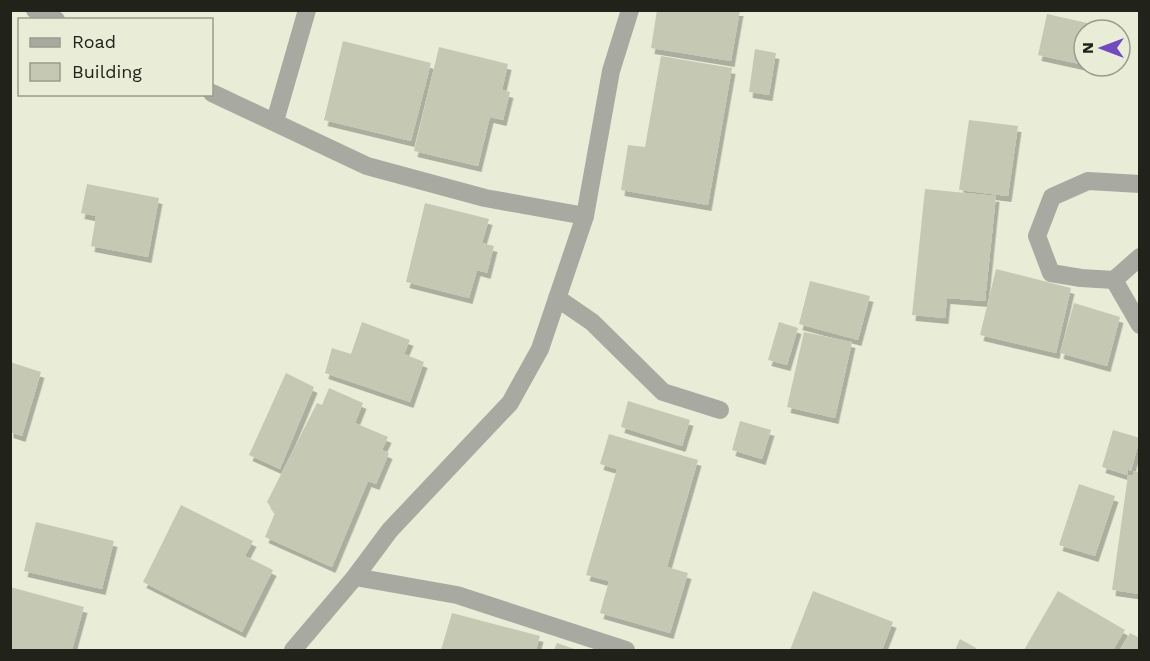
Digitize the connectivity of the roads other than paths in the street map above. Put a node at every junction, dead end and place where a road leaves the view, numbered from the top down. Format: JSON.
{"nodes":[{"id":1,"x":35,"y":10,"type":"edge"},
{"id":2,"x":306,"y":10,"type":"edge"},
{"id":3,"x":630,"y":10,"type":"edge"},
{"id":4,"x":52,"y":18,"type":"edge"},
{"id":5,"x":213,"y":93,"type":"edge"},
{"id":6,"x":275,"y":121,"type":"junction"},
{"id":7,"x":1140,"y":184,"type":"edge"},
{"id":8,"x":585,"y":216,"type":"junction"},
{"id":9,"x":1140,"y":257,"type":"edge"},
{"id":10,"x":1114,"y":280,"type":"junction"},
{"id":11,"x":557,"y":298,"type":"junction"},
{"id":12,"x":1140,"y":325,"type":"edge"},
{"id":13,"x":720,"y":410,"type":"dead end"},
{"id":14,"x":355,"y":577,"type":"junction"},
{"id":15,"x":293,"y":651,"type":"edge"},
{"id":16,"x":626,"y":651,"type":"edge"}],
"edges":[{"from":1,"to":4,"type":"street"},
{"from":2,"to":6,"type":"street"},
{"from":3,"to":8,"type":"street"},
{"from":5,"to":6,"type":"street"},
{"from":6,"to":8,"type":"street"},
{"from":7,"to":10,"type":"street"},
{"from":8,"to":11,"type":"street"},
{"from":9,"to":10,"type":"street"},
{"from":10,"to":12,"type":"street"},
{"from":11,"to":13,"type":"street"},
{"from":11,"to":14,"type":"street"},
{"from":14,"to":15,"type":"street"},
{"from":14,"to":16,"type":"street"}]}
